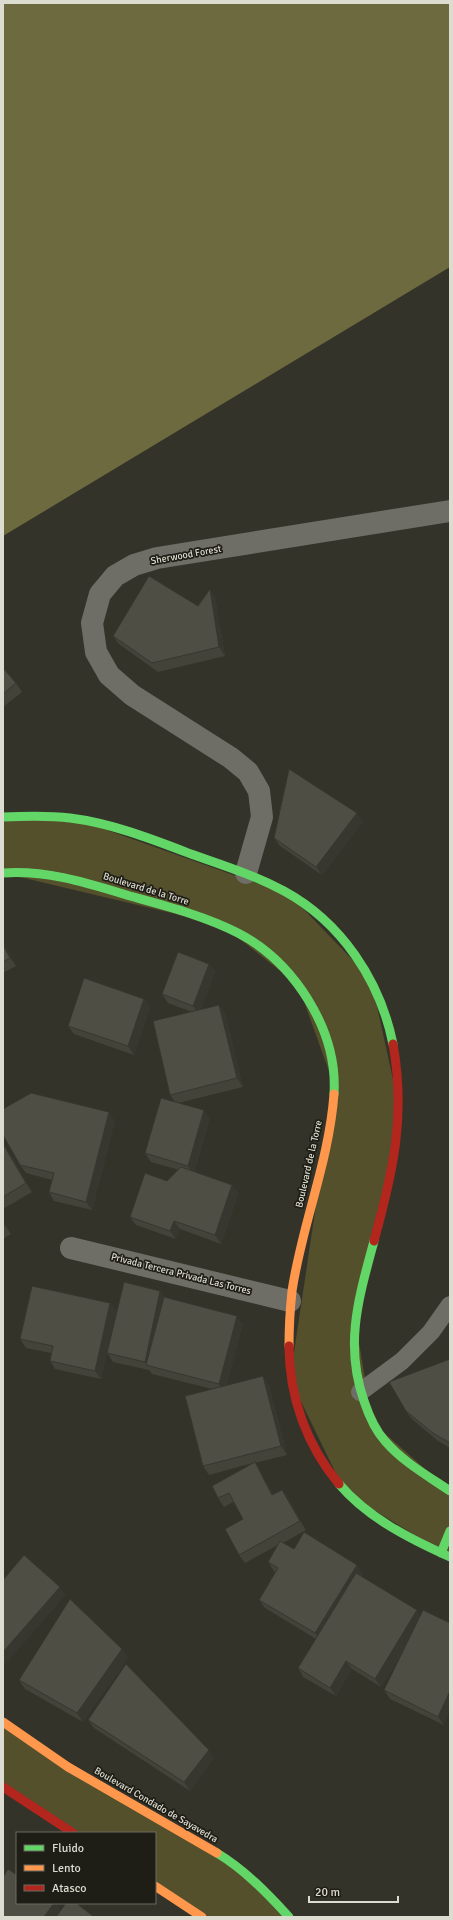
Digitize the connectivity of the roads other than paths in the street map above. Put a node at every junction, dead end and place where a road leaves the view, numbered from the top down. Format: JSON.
{"nodes":[{"id":1,"x":450,"y":511,"type":"edge"},
{"id":2,"x":3,"y":817,"type":"edge"},
{"id":3,"x":3,"y":873,"type":"edge"},
{"id":4,"x":246,"y":873,"type":"junction"},
{"id":5,"x":71,"y":1248,"type":"dead end"},
{"id":6,"x":290,"y":1301,"type":"junction"},
{"id":7,"x":450,"y":1305,"type":"edge"},
{"id":8,"x":360,"y":1392,"type":"junction"},
{"id":9,"x":450,"y":1491,"type":"edge"},
{"id":10,"x":450,"y":1531,"type":"edge"},
{"id":11,"x":441,"y":1553,"type":"junction"},
{"id":12,"x":450,"y":1558,"type":"edge"},
{"id":13,"x":3,"y":1722,"type":"edge"},
{"id":14,"x":3,"y":1788,"type":"edge"},
{"id":15,"x":71,"y":1832,"type":"edge"},
{"id":16,"x":156,"y":1887,"type":"edge"},
{"id":17,"x":202,"y":1917,"type":"edge"},
{"id":18,"x":289,"y":1917,"type":"edge"}],
"edges":[{"from":1,"to":4,"type":"street","name":"Sherwood Forest"},
{"from":2,"to":4,"type":"street"},
{"from":3,"to":6,"type":"street","name":"Boulevard de la Torre"},
{"from":4,"to":8,"type":"street"},
{"from":5,"to":6,"type":"street","name":"Privada Tercera Privada Las Torres"},
{"from":6,"to":11,"type":"street","name":"Boulevard de la Torre"},
{"from":7,"to":8,"type":"lane"},
{"from":8,"to":9,"type":"street"},
{"from":10,"to":11,"type":"street"},
{"from":11,"to":12,"type":"street","name":"Boulevard de la Torre"},
{"from":13,"to":18,"type":"street","name":"Boulevard Condado de Sayavedra"},
{"from":14,"to":15,"type":"street"},
{"from":16,"to":17,"type":"street"}]}
